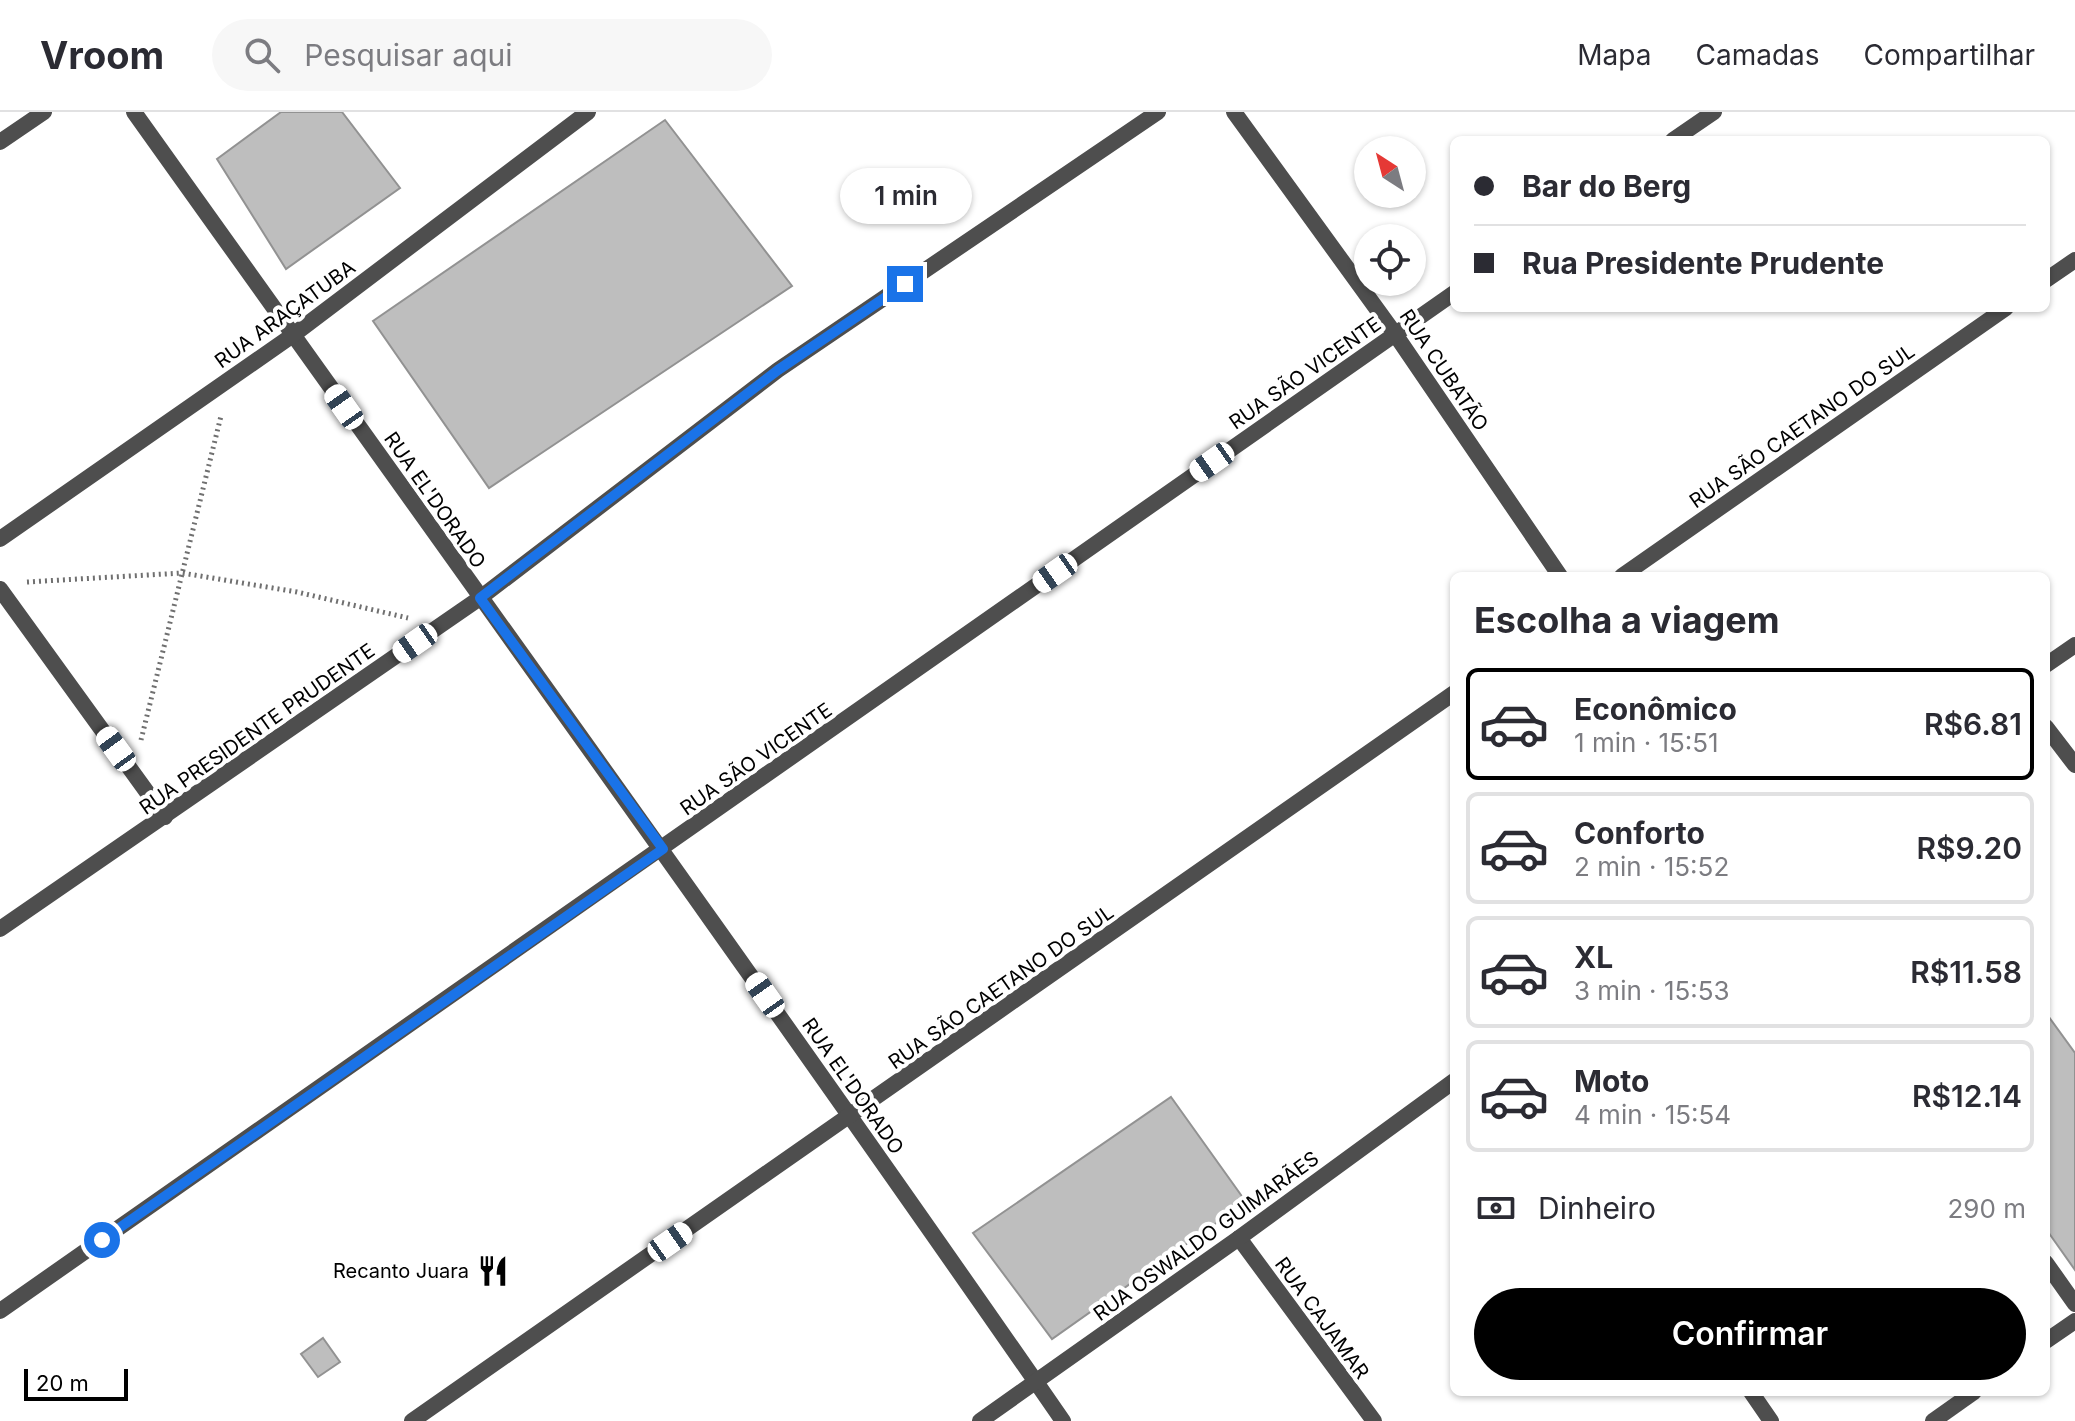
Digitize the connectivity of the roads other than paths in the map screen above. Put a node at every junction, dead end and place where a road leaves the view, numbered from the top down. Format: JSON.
{"nodes":[{"id":1,"x":44,"y":112,"type":"edge"},
{"id":2,"x":134,"y":112,"type":"edge"},
{"id":3,"x":588,"y":112,"type":"edge"},
{"id":4,"x":1158,"y":112,"type":"edge"},
{"id":5,"x":1234,"y":112,"type":"edge"},
{"id":6,"x":1714,"y":112,"type":"edge"},
{"id":7,"x":1679,"y":136,"type":"edge"},
{"id":8,"x":0,"y":142,"type":"edge"},
{"id":9,"x":2075,"y":260,"type":"edge"},
{"id":10,"x":2050,"y":277,"type":"edge"},
{"id":11,"x":1450,"y":296,"type":"edge"},
{"id":12,"x":2000,"y":312,"type":"edge"},
{"id":13,"x":1395,"y":334,"type":"junction"},
{"id":14,"x":293,"y":335,"type":"junction"},
{"id":15,"x":0,"y":539,"type":"edge"},
{"id":16,"x":1557,"y":572,"type":"edge"},
{"id":17,"x":1628,"y":572,"type":"edge"},
{"id":18,"x":8,"y":586,"type":"edge"},
{"id":19,"x":480,"y":598,"type":"junction"},
{"id":20,"x":2075,"y":645,"type":"edge"},
{"id":21,"x":2050,"y":662,"type":"edge"},
{"id":22,"x":1450,"y":696,"type":"edge"},
{"id":23,"x":2050,"y":732,"type":"edge"},
{"id":24,"x":2075,"y":765,"type":"edge"},
{"id":25,"x":165,"y":817,"type":"junction"},
{"id":26,"x":663,"y":849,"type":"junction"},
{"id":27,"x":0,"y":929,"type":"edge"},
{"id":28,"x":1450,"y":1084,"type":"edge"},
{"id":29,"x":850,"y":1117,"type":"junction"},
{"id":30,"x":1239,"y":1238,"type":"junction"},
{"id":31,"x":2050,"y":1269,"type":"edge"},
{"id":32,"x":2075,"y":1304,"type":"edge"},
{"id":33,"x":0,"y":1311,"type":"edge"},
{"id":34,"x":2075,"y":1321,"type":"edge"},
{"id":35,"x":2050,"y":1338,"type":"edge"},
{"id":36,"x":1036,"y":1382,"type":"junction"},
{"id":37,"x":1754,"y":1396,"type":"edge"},
{"id":38,"x":1968,"y":1396,"type":"edge"},
{"id":39,"x":412,"y":1421,"type":"edge"},
{"id":40,"x":980,"y":1421,"type":"edge"},
{"id":41,"x":1063,"y":1421,"type":"edge"},
{"id":42,"x":1374,"y":1421,"type":"edge"},
{"id":43,"x":1771,"y":1421,"type":"edge"},
{"id":44,"x":1933,"y":1421,"type":"edge"}],
"edges":[{"from":1,"to":8,"type":"street"},
{"from":2,"to":14,"type":"street","name":"RUA EL'DORADO"},
{"from":3,"to":14,"type":"street","name":"RUA ARAÇATUBA"},
{"from":4,"to":19,"type":"street","name":"RUA PRESIDENTE PRUDENTE"},
{"from":5,"to":13,"type":"street","name":"RUA CUBATÃO"},
{"from":6,"to":7,"type":"street"},
{"from":9,"to":10,"type":"street"},
{"from":11,"to":13,"type":"street","name":"RUA SÃO VICENTE"},
{"from":12,"to":17,"type":"street","name":"RUA SÃO CAETANO DO SUL"},
{"from":13,"to":16,"type":"street","name":"RUA CUBATÃO"},
{"from":13,"to":26,"type":"street","name":"RUA SÃO VICENTE"},
{"from":14,"to":15,"type":"street","name":"RUA ARAÇATUBA"},
{"from":14,"to":19,"type":"street","name":"RUA EL'DORADO"},
{"from":18,"to":25,"type":"street"},
{"from":19,"to":25,"type":"street","name":"RUA PRESIDENTE PRUDENTE"},
{"from":19,"to":26,"type":"street","name":"RUA EL'DORADO"},
{"from":20,"to":21,"type":"street"},
{"from":22,"to":29,"type":"street","name":"RUA SÃO CAETANO DO SUL"},
{"from":23,"to":24,"type":"street"},
{"from":25,"to":27,"type":"street","name":"RUA PRESIDENTE PRUDENTE"},
{"from":26,"to":29,"type":"street","name":"RUA EL'DORADO"},
{"from":26,"to":33,"type":"street","name":"RUA SÃO VICENTE"},
{"from":28,"to":30,"type":"street","name":"RUA OSWALDO GUIMARÃES"},
{"from":29,"to":36,"type":"street","name":"RUA EL'DORADO"},
{"from":29,"to":39,"type":"street","name":"RUA SÃO CAETANO DO SUL"},
{"from":30,"to":36,"type":"street","name":"RUA OSWALDO GUIMARÃES"},
{"from":30,"to":42,"type":"street","name":"RUA CAJAMAR"},
{"from":31,"to":32,"type":"street"},
{"from":34,"to":35,"type":"street"},
{"from":36,"to":40,"type":"street","name":"RUA OSWALDO GUIMARÃES"},
{"from":36,"to":41,"type":"street","name":"RUA EL'DORADO"},
{"from":37,"to":43,"type":"street"},
{"from":38,"to":44,"type":"street"}]}
